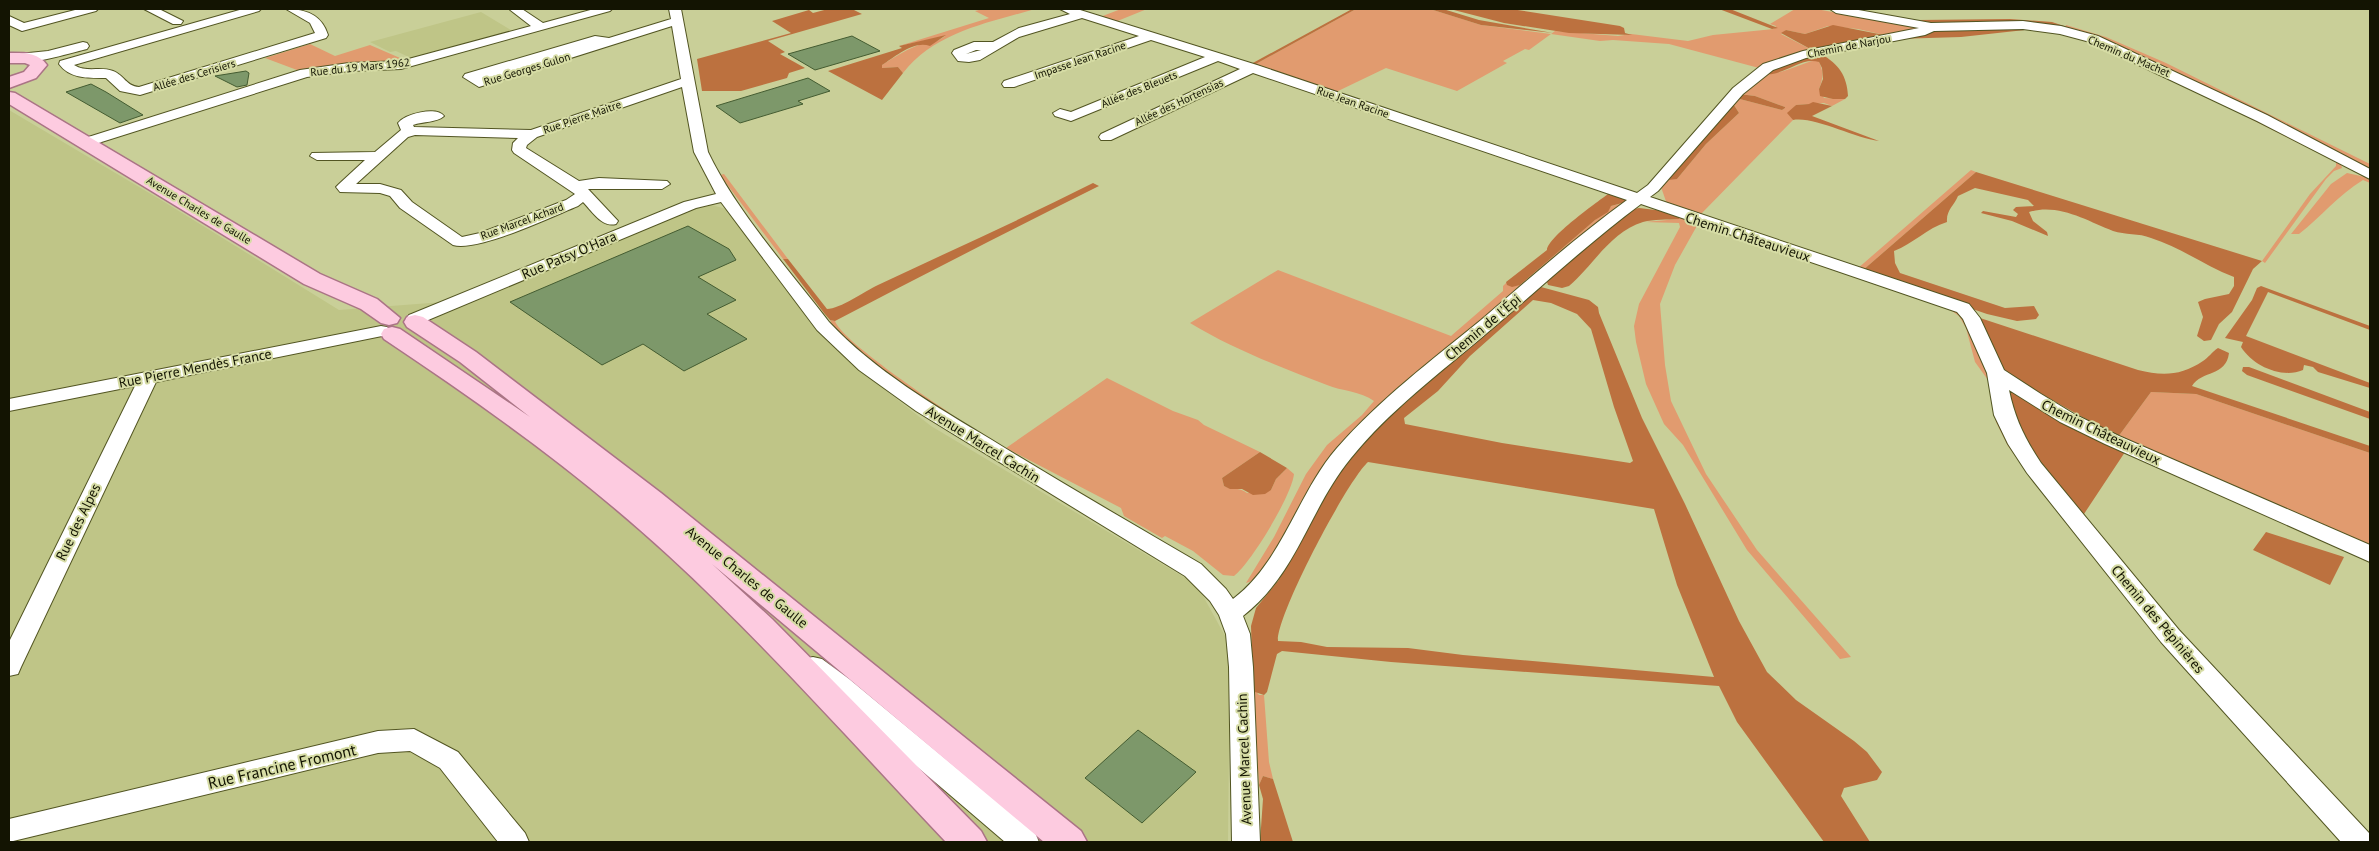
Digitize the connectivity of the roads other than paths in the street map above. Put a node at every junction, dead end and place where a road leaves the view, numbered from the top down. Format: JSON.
{"nodes":[{"id":1,"x":92,"y":9,"type":"edge"},
{"id":2,"x":150,"y":9,"type":"edge"},
{"id":3,"x":225,"y":9,"type":"edge"},
{"id":4,"x":255,"y":9,"type":"edge"},
{"id":5,"x":292,"y":9,"type":"edge"},
{"id":6,"x":514,"y":9,"type":"edge"},
{"id":7,"x":606,"y":9,"type":"edge"},
{"id":8,"x":1066,"y":9,"type":"edge"},
{"id":9,"x":1836,"y":9,"type":"edge"},
{"id":10,"x":581,"y":12,"type":"edge"},
{"id":11,"x":1083,"y":14,"type":"junction"},
{"id":12,"x":9,"y":20,"type":"edge"},
{"id":13,"x":177,"y":21,"type":"junction"},
{"id":14,"x":677,"y":21,"type":"edge"},
{"id":15,"x":317,"y":22,"type":"junction"},
{"id":16,"x":1931,"y":27,"type":"junction"},
{"id":17,"x":579,"y":29,"type":"dead end"},
{"id":18,"x":539,"y":31,"type":"junction"},
{"id":19,"x":1151,"y":36,"type":"junction"},
{"id":20,"x":107,"y":40,"type":"junction"},
{"id":21,"x":604,"y":41,"type":"junction"},
{"id":22,"x":303,"y":42,"type":"junction"},
{"id":23,"x":994,"y":46,"type":"dead end"},
{"id":24,"x":492,"y":48,"type":"dead end"},
{"id":25,"x":563,"y":50,"type":"junction"},
{"id":26,"x":1217,"y":57,"type":"junction"},
{"id":27,"x":14,"y":58,"type":"edge"},
{"id":28,"x":517,"y":63,"type":"junction"},
{"id":29,"x":39,"y":65,"type":"junction"},
{"id":30,"x":1768,"y":67,"type":"joint"},
{"id":31,"x":1252,"y":68,"type":"junction"},
{"id":32,"x":688,"y":81,"type":"junction"},
{"id":33,"x":1009,"y":84,"type":"dead end"},
{"id":34,"x":9,"y":89,"type":"edge"},
{"id":35,"x":1060,"y":113,"type":"dead end"},
{"id":36,"x":438,"y":116,"type":"dead end"},
{"id":37,"x":410,"y":132,"type":"junction"},
{"id":38,"x":532,"y":134,"type":"junction"},
{"id":39,"x":1106,"y":137,"type":"dead end"},
{"id":40,"x":87,"y":142,"type":"junction"},
{"id":41,"x":317,"y":156,"type":"dead end"},
{"id":42,"x":378,"y":156,"type":"junction"},
{"id":43,"x":2370,"y":176,"type":"edge"},
{"id":44,"x":662,"y":184,"type":"dead end"},
{"id":45,"x":580,"y":190,"type":"junction"},
{"id":46,"x":725,"y":196,"type":"junction"},
{"id":47,"x":1639,"y":200,"type":"junction"},
{"id":48,"x":610,"y":221,"type":"dead end"},
{"id":49,"x":398,"y":325,"type":"junction"},
{"id":50,"x":1996,"y":372,"type":"junction"},
{"id":51,"x":148,"y":378,"type":"junction"},
{"id":52,"x":9,"y":405,"type":"edge"},
{"id":53,"x":2370,"y":554,"type":"edge"},
{"id":54,"x":1230,"y":612,"type":"junction"},
{"id":55,"x":761,"y":627,"type":"junction"},
{"id":56,"x":9,"y":667,"type":"edge"},
{"id":57,"x":9,"y":831,"type":"edge"},
{"id":58,"x":515,"y":842,"type":"edge"},
{"id":59,"x":969,"y":842,"type":"edge"},
{"id":60,"x":1025,"y":842,"type":"edge"},
{"id":61,"x":1069,"y":842,"type":"edge"},
{"id":62,"x":1246,"y":842,"type":"edge"},
{"id":63,"x":2359,"y":842,"type":"edge"}],
"edges":[{"from":1,"to":12,"type":"street"},
{"from":2,"to":13,"type":"street"},
{"from":3,"to":13,"type":"street"},
{"from":4,"to":22,"type":"street","name":"Allée des Cerisiers"},
{"from":5,"to":15,"type":"street"},
{"from":6,"to":18,"type":"street"},
{"from":7,"to":10,"type":"street","name":"Rue du 19 Mars 1962"},
{"from":8,"to":11,"type":"street","name":"Rue Jean Racine"},
{"from":9,"to":16,"type":"street","name":"Chemin du Machet"},
{"from":10,"to":18,"type":"street","name":"Rue du 19 Mars 1962"},
{"from":11,"to":19,"type":"street","name":"Rue Jean Racine"},
{"from":11,"to":23,"type":"street"},
{"from":13,"to":20,"type":"street"},
{"from":14,"to":21,"type":"street","name":"Rue Georges Gulon"},
{"from":14,"to":32,"type":"street","name":"Avenue Marcel Cachin"},
{"from":15,"to":22,"type":"street"},
{"from":15,"to":22,"type":"street","name":"Allée des Cerisiers"},
{"from":16,"to":30,"type":"street","name":"Chemin de Narjou"},
{"from":16,"to":43,"type":"street","name":"Chemin du Machet"},
{"from":17,"to":21,"type":"street"},
{"from":18,"to":25,"type":"street"},
{"from":18,"to":40,"type":"street","name":"Rue du 19 Mars 1962"},
{"from":19,"to":26,"type":"street","name":"Rue Jean Racine"},
{"from":19,"to":33,"type":"street","name":"Impasse Jean Racine"},
{"from":20,"to":27,"type":"street"},
{"from":20,"to":29,"type":"street"},
{"from":21,"to":25,"type":"street","name":"Rue Georges Gulon"},
{"from":21,"to":28,"type":"street","name":"Rue Georges Gulon"},
{"from":24,"to":28,"type":"street"},
{"from":25,"to":28,"type":"street","name":"Rue Georges Gulon"},
{"from":26,"to":31,"type":"street","name":"Rue Jean Racine"},
{"from":26,"to":35,"type":"street","name":"Allée des Bleuets"},
{"from":27,"to":29,"type":"main road"},
{"from":29,"to":34,"type":"main road"},
{"from":30,"to":47,"type":"street","name":"Chemin de l'Épi"},
{"from":31,"to":39,"type":"street","name":"Allée des Hortensias"},
{"from":31,"to":47,"type":"street","name":"Rue Jean Racine"},
{"from":32,"to":38,"type":"street","name":"Rue Pierre Maitre"},
{"from":32,"to":46,"type":"street","name":"Avenue Marcel Cachin"},
{"from":34,"to":40,"type":"main road","name":"Avenue Charles de Gaulle"},
{"from":36,"to":37,"type":"street","name":"Rue Marcel Achard"},
{"from":37,"to":38,"type":"street"},
{"from":37,"to":42,"type":"street","name":"Rue Marcel Achard"},
{"from":38,"to":45,"type":"street","name":"Rue Pierre Maitre"},
{"from":40,"to":49,"type":"main road","name":"Avenue Charles de Gaulle"},
{"from":41,"to":42,"type":"street"},
{"from":42,"to":45,"type":"street","name":"Rue Marcel Achard"},
{"from":44,"to":45,"type":"street"},
{"from":45,"to":48,"type":"street","name":"Rue Pierre Maitre"},
{"from":46,"to":49,"type":"street","name":"Rue Patsy O'Hara"},
{"from":46,"to":54,"type":"street","name":"Avenue Marcel Cachin"},
{"from":47,"to":50,"type":"street","name":"Chemin Châteauvieux"},
{"from":47,"to":54,"type":"street","name":"Chemin de l'Épi"},
{"from":49,"to":51,"type":"street","name":"Rue Pierre Mendès France"},
{"from":49,"to":55,"type":"main road","name":"Avenue Charles de Gaulle"},
{"from":49,"to":61,"type":"main road","name":"Avenue Charles de Gaulle"},
{"from":50,"to":53,"type":"street","name":"Chemin Châteauvieux"},
{"from":50,"to":63,"type":"street","name":"Chemin des Pépinières"},
{"from":51,"to":52,"type":"street","name":"Rue Pierre Mendès France"},
{"from":51,"to":56,"type":"street","name":"Rue des Alpes"},
{"from":54,"to":62,"type":"street","name":"Avenue Marcel Cachin"},
{"from":55,"to":59,"type":"main road","name":"Avenue Charles de Gaulle"},
{"from":55,"to":60,"type":"street","name":"Avenue Charles de Gaulle"},
{"from":57,"to":58,"type":"street","name":"Rue Francine Fromont"}]}
